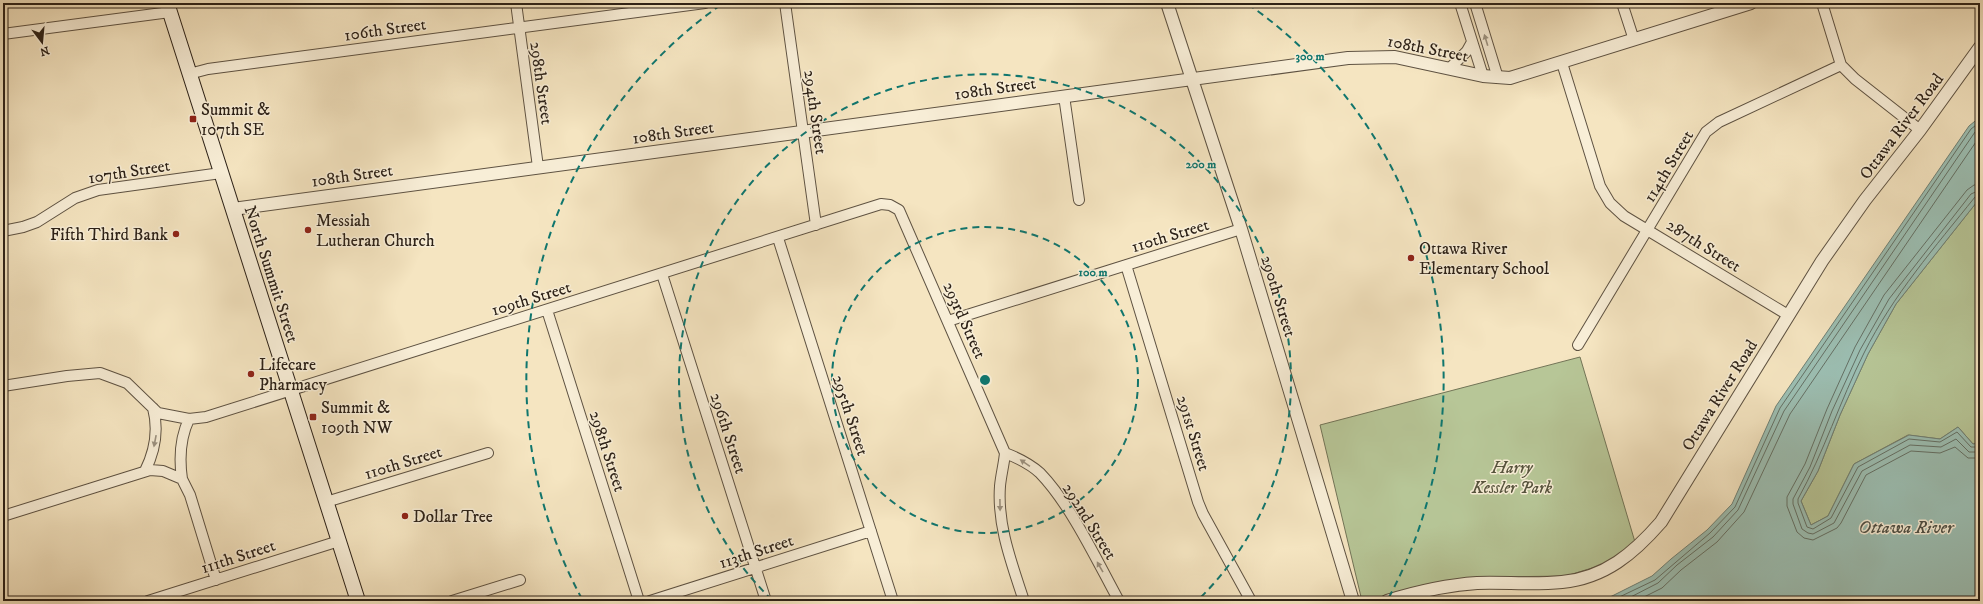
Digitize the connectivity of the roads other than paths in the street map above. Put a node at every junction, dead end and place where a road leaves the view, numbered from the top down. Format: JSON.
{"nodes":[{"id":1,"x":516,"y":3,"type":"edge"},
{"id":2,"x":705,"y":3,"type":"edge"},
{"id":3,"x":785,"y":3,"type":"edge"},
{"id":4,"x":1167,"y":3,"type":"edge"},
{"id":5,"x":1460,"y":3,"type":"edge"},
{"id":6,"x":1475,"y":3,"type":"edge"},
{"id":7,"x":1622,"y":3,"type":"edge"},
{"id":8,"x":1751,"y":3,"type":"edge"},
{"id":9,"x":1822,"y":3,"type":"edge"},
{"id":10,"x":168,"y":7,"type":"edge"},
{"id":11,"x":519,"y":28,"type":"junction"},
{"id":12,"x":3,"y":34,"type":"edge"},
{"id":13,"x":1634,"y":40,"type":"junction"},
{"id":14,"x":1472,"y":42,"type":"junction"},
{"id":15,"x":1980,"y":47,"type":"edge"},
{"id":16,"x":1562,"y":63,"type":"junction"},
{"id":17,"x":1841,"y":65,"type":"junction"},
{"id":18,"x":1450,"y":68,"type":"junction"},
{"id":19,"x":189,"y":74,"type":"junction"},
{"id":20,"x":1483,"y":76,"type":"junction"},
{"id":21,"x":1498,"y":78,"type":"junction"},
{"id":22,"x":1192,"y":79,"type":"junction"},
{"id":23,"x":1064,"y":96,"type":"junction"},
{"id":24,"x":1920,"y":130,"type":"junction"},
{"id":25,"x":802,"y":132,"type":"junction"},
{"id":26,"x":538,"y":167,"type":"junction"},
{"id":27,"x":221,"y":173,"type":"junction"},
{"id":28,"x":1079,"y":200,"type":"dead end"},
{"id":29,"x":881,"y":204,"type":"joint"},
{"id":30,"x":233,"y":209,"type":"junction"},
{"id":31,"x":816,"y":225,"type":"junction"},
{"id":32,"x":1241,"y":229,"type":"junction"},
{"id":33,"x":1648,"y":230,"type":"junction"},
{"id":34,"x":3,"y":231,"type":"edge"},
{"id":35,"x":778,"y":238,"type":"junction"},
{"id":36,"x":1126,"y":265,"type":"junction"},
{"id":37,"x":662,"y":274,"type":"junction"},
{"id":38,"x":547,"y":310,"type":"junction"},
{"id":39,"x":1788,"y":315,"type":"junction"},
{"id":40,"x":948,"y":321,"type":"junction"},
{"id":41,"x":1578,"y":345,"type":"dead end"},
{"id":42,"x":3,"y":386,"type":"edge"},
{"id":43,"x":291,"y":390,"type":"junction"},
{"id":44,"x":153,"y":408,"type":"junction"},
{"id":45,"x":189,"y":419,"type":"junction"},
{"id":46,"x":488,"y":453,"type":"dead end"},
{"id":47,"x":1005,"y":453,"type":"junction"},
{"id":48,"x":145,"y":471,"type":"junction"},
{"id":49,"x":182,"y":479,"type":"junction"},
{"id":50,"x":326,"y":502,"type":"junction"},
{"id":51,"x":3,"y":516,"type":"edge"},
{"id":52,"x":871,"y":531,"type":"junction"},
{"id":53,"x":339,"y":541,"type":"junction"},
{"id":54,"x":756,"y":568,"type":"junction"},
{"id":55,"x":216,"y":580,"type":"junction"},
{"id":56,"x":520,"y":580,"type":"dead end"},
{"id":57,"x":148,"y":601,"type":"edge"},
{"id":58,"x":358,"y":601,"type":"edge"},
{"id":59,"x":452,"y":601,"type":"edge"},
{"id":60,"x":639,"y":601,"type":"edge"},
{"id":61,"x":650,"y":601,"type":"edge"},
{"id":62,"x":766,"y":601,"type":"edge"},
{"id":63,"x":893,"y":601,"type":"edge"},
{"id":64,"x":1024,"y":601,"type":"edge"},
{"id":65,"x":1120,"y":601,"type":"edge"},
{"id":66,"x":1252,"y":601,"type":"edge"},
{"id":67,"x":1353,"y":601,"type":"edge"},
{"id":68,"x":1387,"y":601,"type":"edge"}],
"edges":[{"from":1,"to":11,"type":"street","name":"298th Street"},
{"from":2,"to":11,"type":"street","name":"106th Street"},
{"from":3,"to":25,"type":"street","name":"294th Street"},
{"from":4,"to":22,"type":"street","name":"290th Street"},
{"from":5,"to":14,"type":"street"},
{"from":21,"to":6,"type":"street","one_way":true},
{"from":7,"to":13,"type":"street"},
{"from":8,"to":13,"type":"street","name":"108th Street"},
{"from":9,"to":17,"type":"street"},
{"from":10,"to":12,"type":"street"},
{"from":10,"to":19,"type":"main road","name":"North Summit Street"},
{"from":11,"to":19,"type":"street","name":"106th Street"},
{"from":11,"to":26,"type":"street","name":"298th Street"},
{"from":13,"to":16,"type":"street","name":"108th Street"},
{"from":14,"to":18,"type":"street"},
{"from":14,"to":20,"type":"street"},
{"from":15,"to":24,"type":"street","name":"Ottawa River Road"},
{"from":16,"to":21,"type":"street","name":"108th Street"},
{"from":16,"to":33,"type":"street","name":"287th Street"},
{"from":17,"to":24,"type":"street"},
{"from":17,"to":33,"type":"street","name":"114th Street"},
{"from":18,"to":20,"type":"street","name":"108th Street"},
{"from":18,"to":22,"type":"street","name":"108th Street"},
{"from":19,"to":27,"type":"main road","name":"North Summit Street"},
{"from":20,"to":21,"type":"street","name":"108th Street"},
{"from":22,"to":23,"type":"street","name":"108th Street"},
{"from":22,"to":32,"type":"street","name":"290th Street"},
{"from":23,"to":25,"type":"street","name":"108th Street"},
{"from":23,"to":28,"type":"street"},
{"from":24,"to":39,"type":"street","name":"Ottawa River Road"},
{"from":25,"to":26,"type":"street","name":"108th Street"},
{"from":25,"to":31,"type":"street","name":"294th Street"},
{"from":26,"to":30,"type":"street","name":"108th Street"},
{"from":27,"to":30,"type":"main road","name":"North Summit Street"},
{"from":27,"to":34,"type":"street","name":"107th Street"},
{"from":29,"to":31,"type":"street","name":"109th Street"},
{"from":29,"to":40,"type":"street","name":"293rd Street"},
{"from":30,"to":43,"type":"main road","name":"North Summit Street"},
{"from":31,"to":35,"type":"street","name":"109th Street"},
{"from":32,"to":36,"type":"street","name":"110th Street"},
{"from":32,"to":67,"type":"street","name":"290th Street"},
{"from":33,"to":39,"type":"street","name":"287th Street"},
{"from":33,"to":41,"type":"street","name":"114th Street"},
{"from":35,"to":37,"type":"street","name":"109th Street"},
{"from":35,"to":52,"type":"street","name":"295th Street"},
{"from":36,"to":40,"type":"street","name":"110th Street"},
{"from":36,"to":66,"type":"street","name":"291st Street"},
{"from":37,"to":38,"type":"street","name":"109th Street"},
{"from":37,"to":54,"type":"street","name":"296th Street"},
{"from":38,"to":43,"type":"street","name":"109th Street"},
{"from":38,"to":60,"type":"street","name":"298th Street"},
{"from":39,"to":68,"type":"street","name":"Ottawa River Road"},
{"from":40,"to":47,"type":"street","name":"293rd Street"},
{"from":42,"to":44,"type":"street"},
{"from":43,"to":45,"type":"street","name":"109th Street"},
{"from":43,"to":50,"type":"main road","name":"North Summit Street"},
{"from":44,"to":45,"type":"street","name":"109th Street"},
{"from":44,"to":48,"type":"street","one_way":true},
{"from":45,"to":49,"type":"street"},
{"from":46,"to":50,"type":"street","name":"110th Street"},
{"from":47,"to":64,"type":"street","one_way":true},
{"from":65,"to":47,"type":"street","name":"292nd Street","one_way":true},
{"from":48,"to":49,"type":"street"},
{"from":48,"to":51,"type":"street"},
{"from":49,"to":55,"type":"street"},
{"from":50,"to":53,"type":"main road","name":"North Summit Street"},
{"from":52,"to":54,"type":"street","name":"113th Street"},
{"from":52,"to":63,"type":"street","name":"295th Street"},
{"from":53,"to":55,"type":"street","name":"111th Street"},
{"from":53,"to":58,"type":"main road","name":"North Summit Street"},
{"from":54,"to":61,"type":"street","name":"113th Street"},
{"from":54,"to":62,"type":"street","name":"296th Street"},
{"from":55,"to":57,"type":"street","name":"111th Street"},
{"from":56,"to":59,"type":"street"}]}
